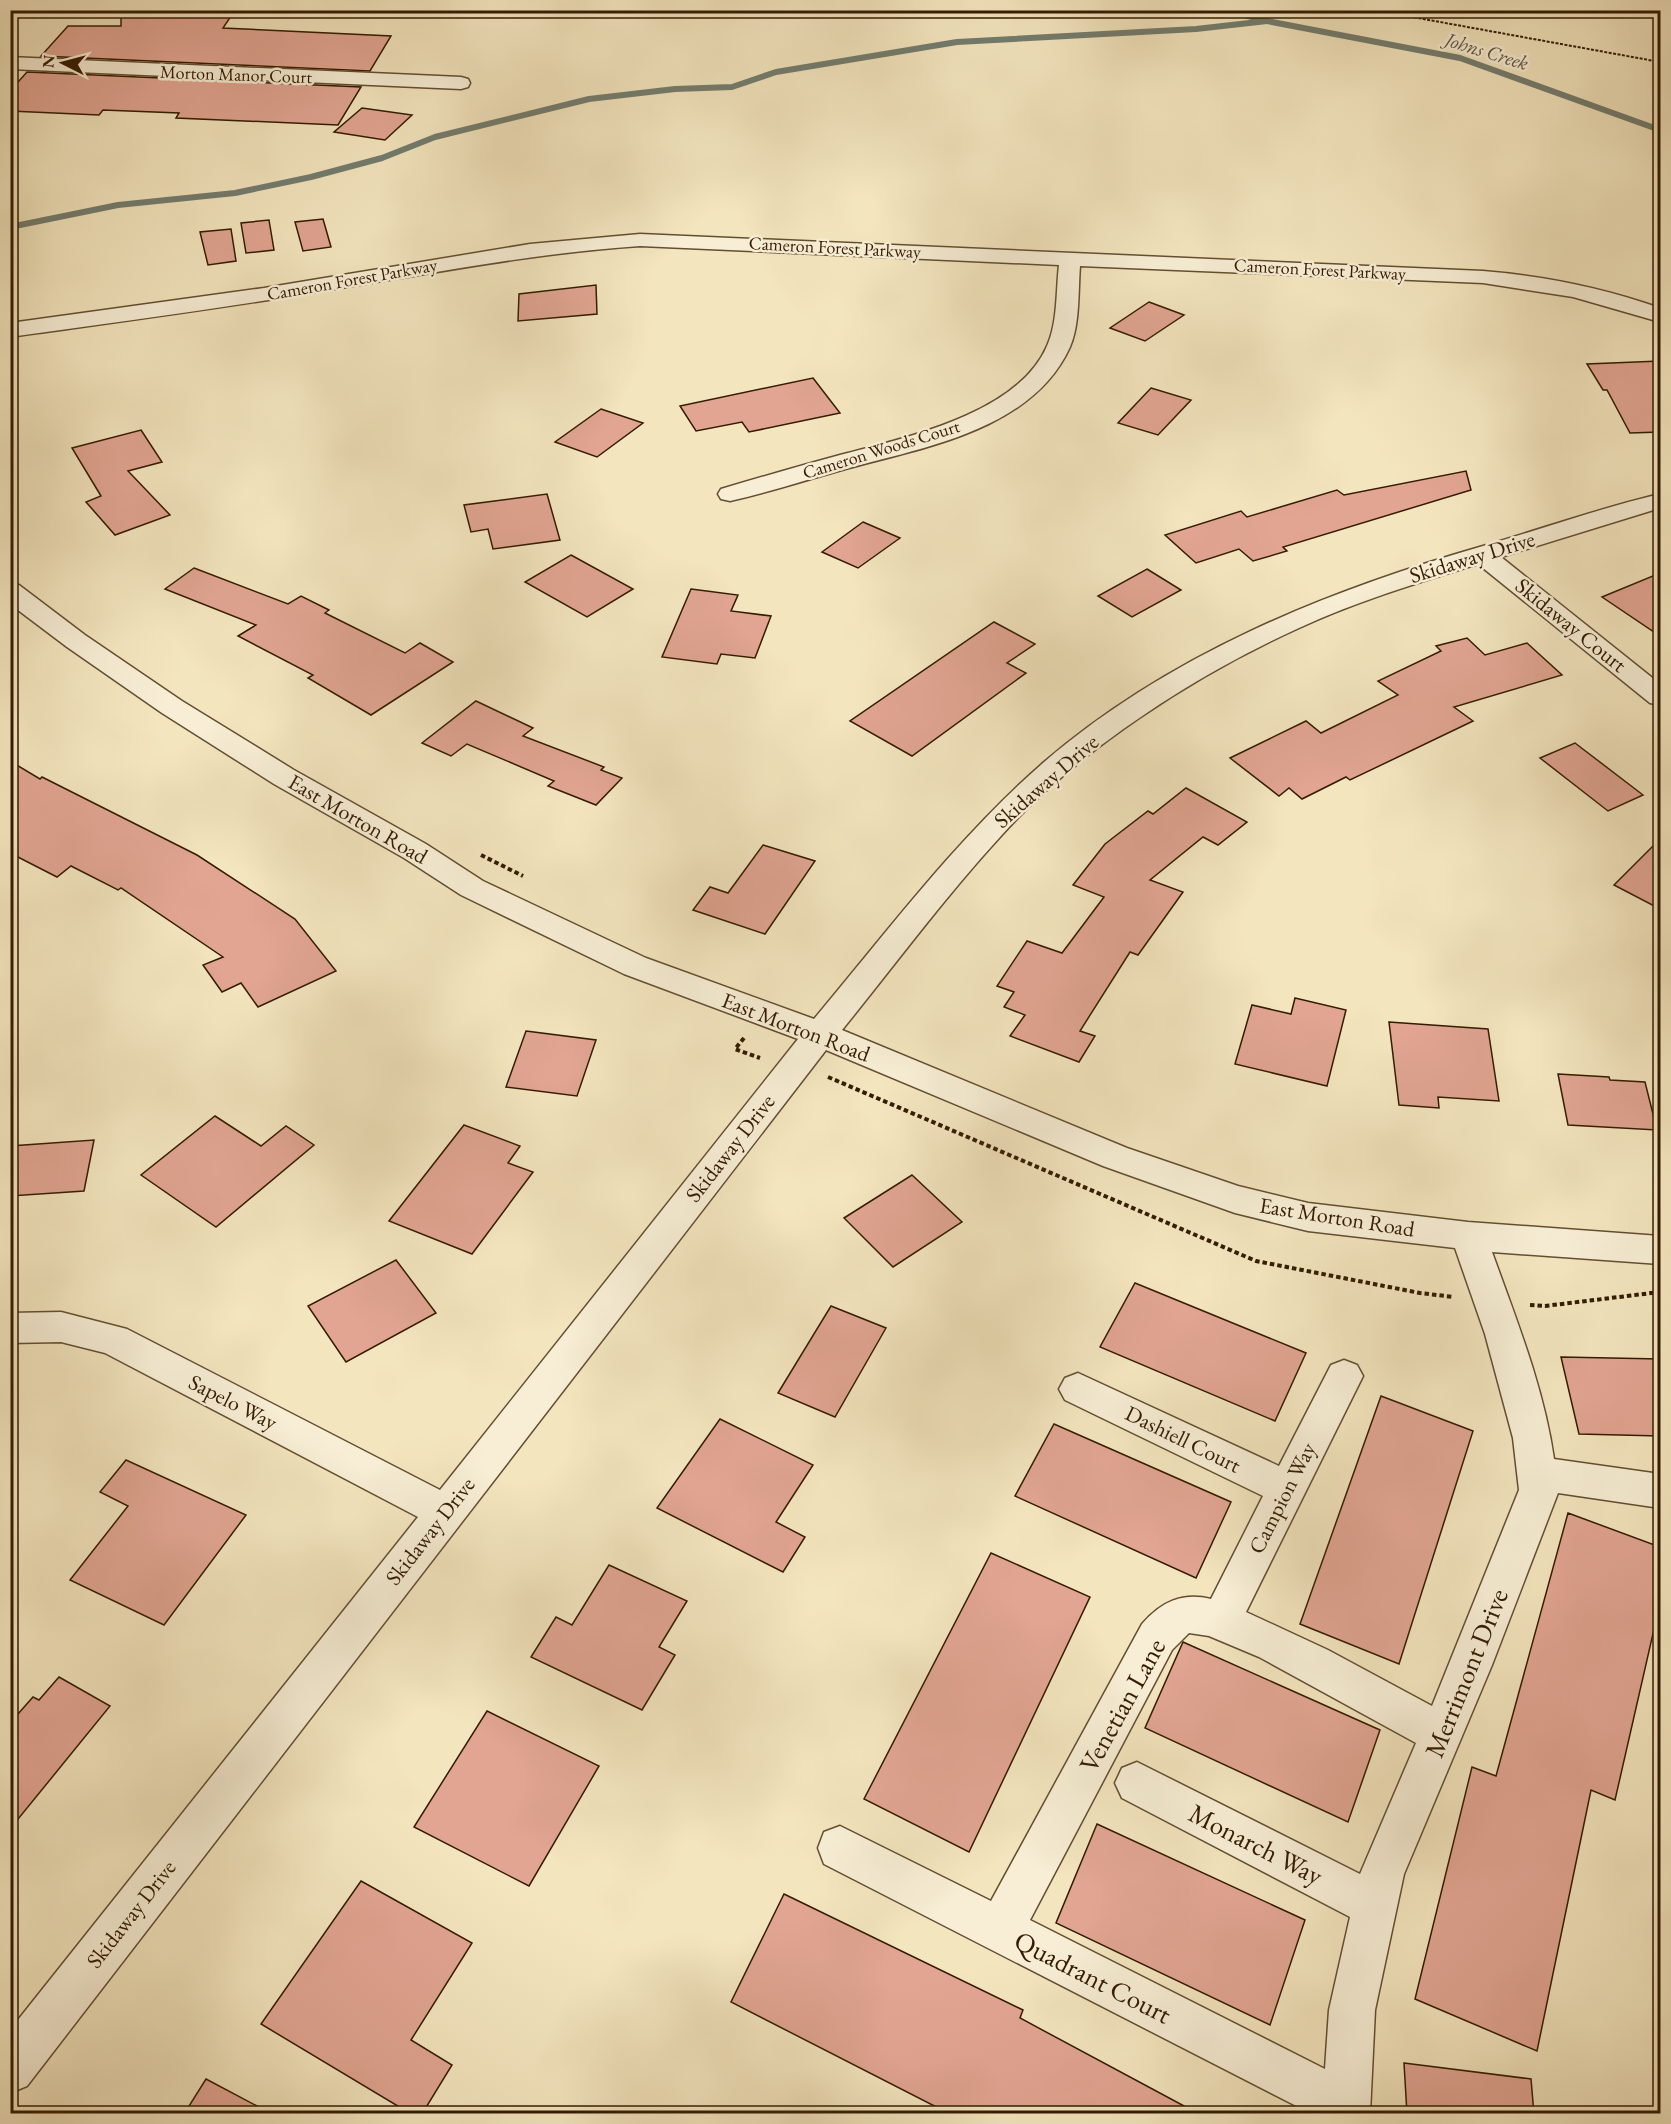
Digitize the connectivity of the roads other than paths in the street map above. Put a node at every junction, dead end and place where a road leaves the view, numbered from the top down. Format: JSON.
{"nodes":[{"id":1,"x":10,"y":63,"type":"edge"},
{"id":2,"x":461,"y":83,"type":"dead end"},
{"id":3,"x":1070,"y":258,"type":"junction"},
{"id":4,"x":1660,"y":315,"type":"edge"},
{"id":5,"x":10,"y":330,"type":"edge"},
{"id":6,"x":730,"y":494,"type":"dead end"},
{"id":7,"x":1660,"y":501,"type":"edge"},
{"id":8,"x":1482,"y":554,"type":"junction"},
{"id":9,"x":10,"y":591,"type":"edge"},
{"id":10,"x":1660,"y":697,"type":"edge"},
{"id":11,"x":819,"y":1034,"type":"junction"},
{"id":12,"x":1468,"y":1236,"type":"junction"},
{"id":13,"x":1660,"y":1250,"type":"edge"},
{"id":14,"x":10,"y":1328,"type":"edge"},
{"id":15,"x":1344,"y":1376,"type":"dead end"},
{"id":16,"x":1078,"y":1389,"type":"dead end"},
{"id":17,"x":1537,"y":1473,"type":"junction"},
{"id":18,"x":1287,"y":1489,"type":"junction"},
{"id":19,"x":1660,"y":1491,"type":"edge"},
{"id":20,"x":445,"y":1512,"type":"junction"},
{"id":21,"x":1221,"y":1620,"type":"junction"},
{"id":22,"x":1443,"y":1734,"type":"junction"},
{"id":23,"x":1137,"y":1783,"type":"dead end"},
{"id":24,"x":840,"y":1848,"type":"dead end"},
{"id":25,"x":1375,"y":1906,"type":"junction"},
{"id":26,"x":1000,"y":1930,"type":"junction"},
{"id":27,"x":10,"y":2069,"type":"edge"},
{"id":28,"x":1346,"y":2109,"type":"edge"}],
"edges":[{"from":1,"to":2,"type":"street","name":"Morton Manor Court"},
{"from":3,"to":4,"type":"street","name":"Cameron Forest Parkway"},
{"from":3,"to":5,"type":"street","name":"Cameron Forest Parkway"},
{"from":3,"to":6,"type":"street","name":"Cameron Woods Court"},
{"from":7,"to":8,"type":"street","name":"Skidaway Drive"},
{"from":8,"to":10,"type":"street","name":"Skidaway Court"},
{"from":8,"to":11,"type":"street","name":"Skidaway Drive"},
{"from":9,"to":11,"type":"street","name":"East Morton Road"},
{"from":11,"to":12,"type":"street","name":"East Morton Road"},
{"from":11,"to":20,"type":"street","name":"Skidaway Drive"},
{"from":12,"to":13,"type":"street","name":"East Morton Road"},
{"from":12,"to":17,"type":"street","name":"Merrimont Drive"},
{"from":14,"to":20,"type":"street","name":"Sapelo Way"},
{"from":15,"to":18,"type":"street","name":"Campion Way"},
{"from":16,"to":18,"type":"street","name":"Dashiell Court"},
{"from":17,"to":19,"type":"street"},
{"from":17,"to":22,"type":"street","name":"Merrimont Drive"},
{"from":18,"to":21,"type":"street","name":"Campion Way"},
{"from":20,"to":27,"type":"street","name":"Skidaway Drive"},
{"from":21,"to":22,"type":"street","name":"Venetian Lane"},
{"from":21,"to":26,"type":"street","name":"Venetian Lane"},
{"from":22,"to":25,"type":"street","name":"Merrimont Drive"},
{"from":23,"to":25,"type":"street","name":"Monarch Way"},
{"from":24,"to":26,"type":"street","name":"Quadrant Court"},
{"from":25,"to":28,"type":"street","name":"Merrimont Drive"},
{"from":26,"to":28,"type":"street","name":"Quadrant Court"}]}
